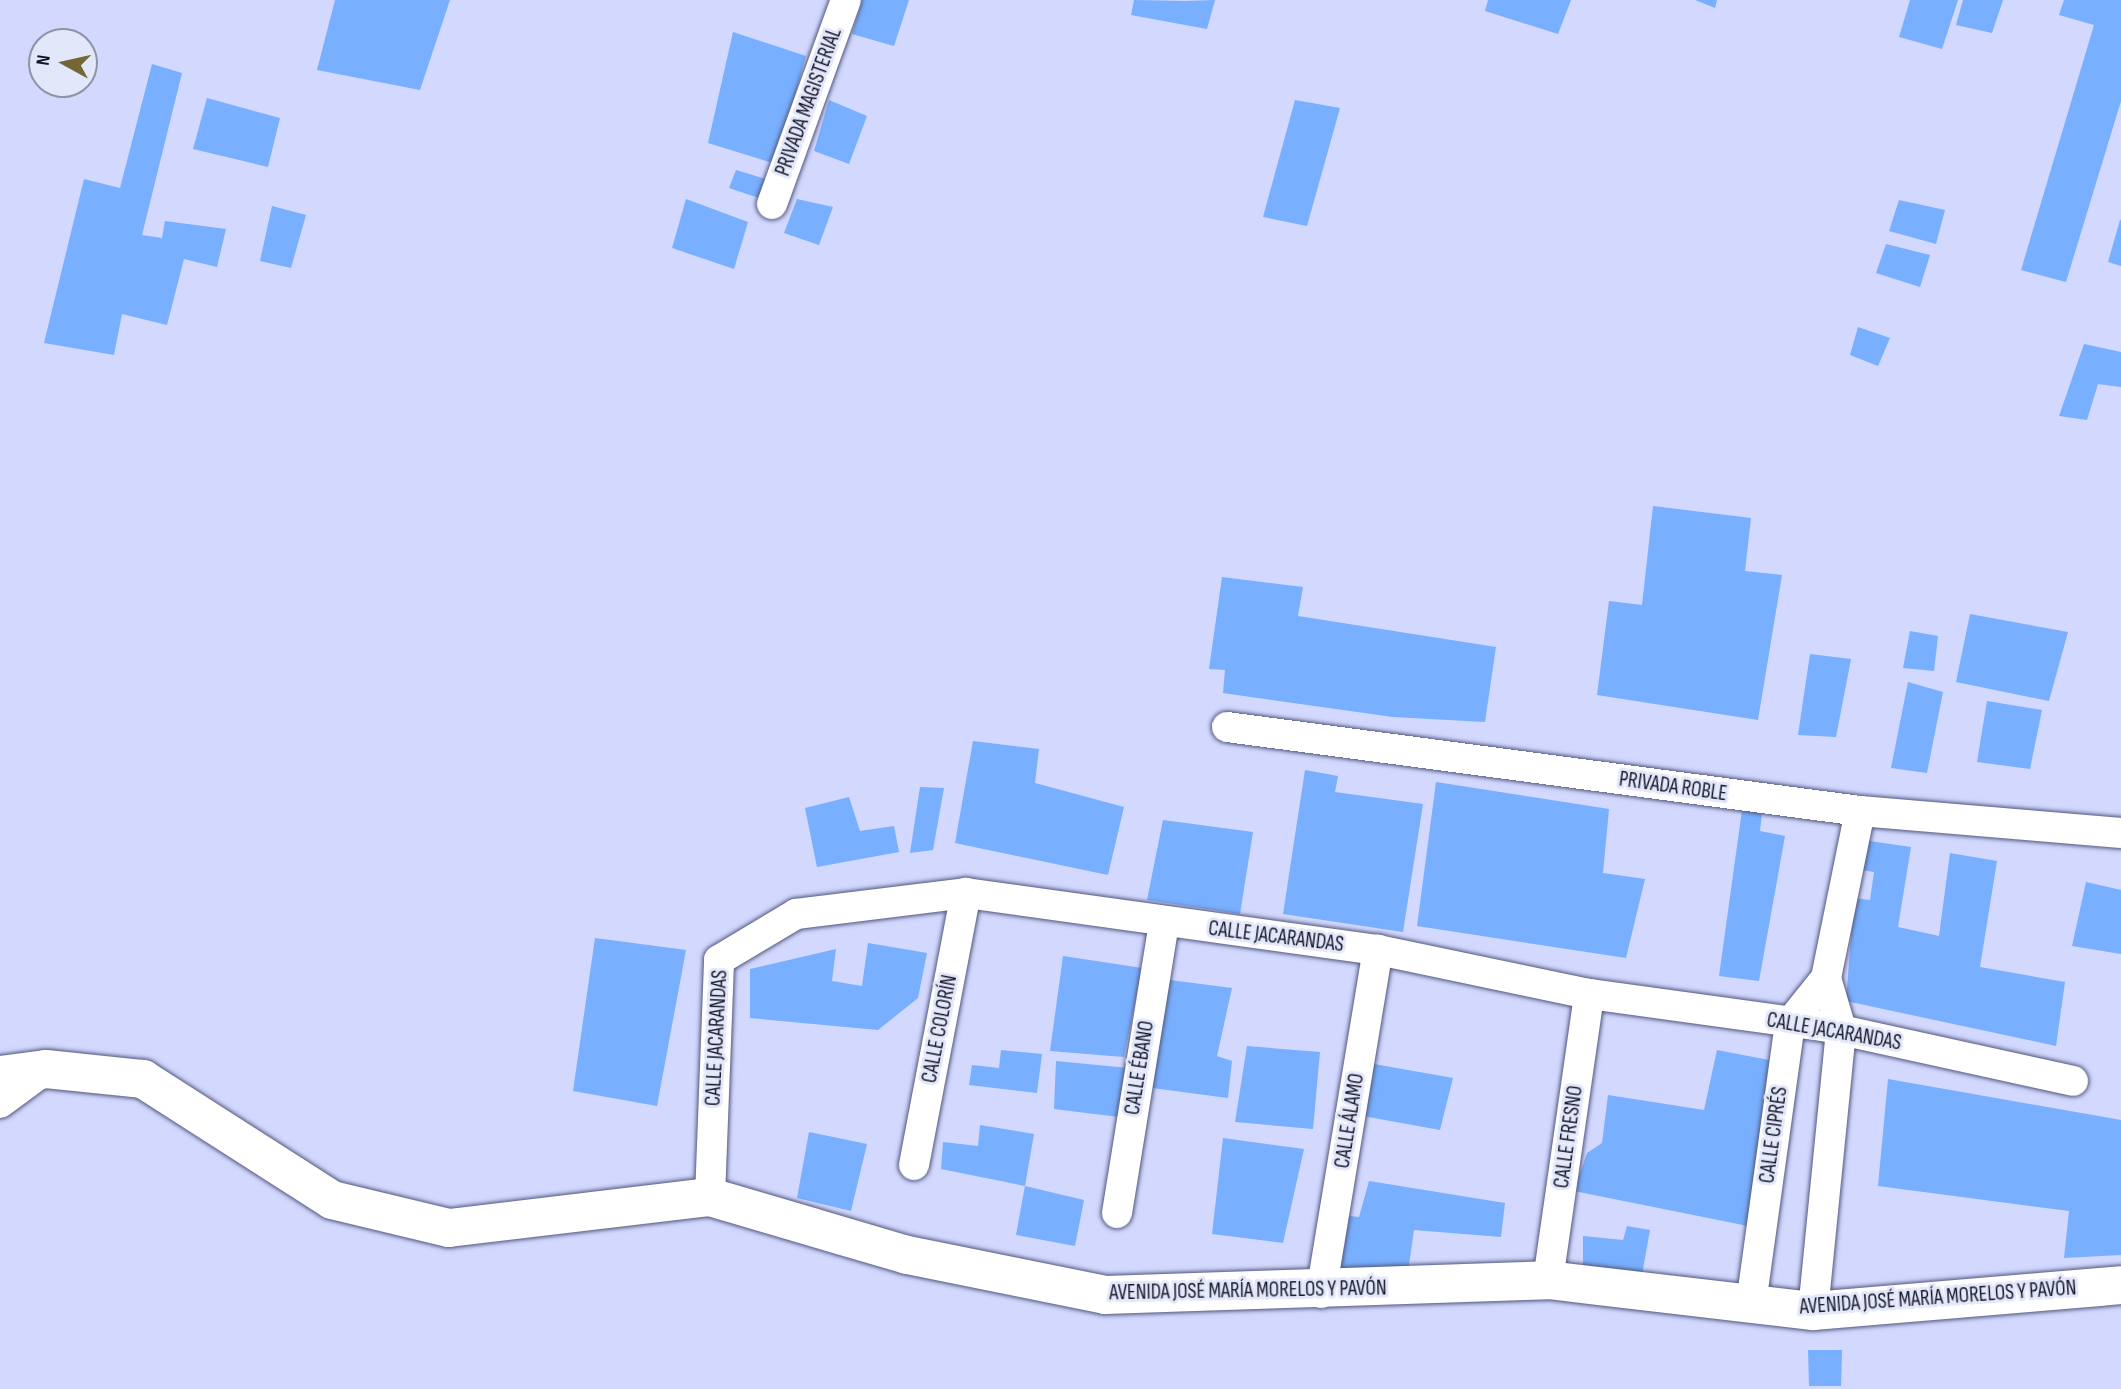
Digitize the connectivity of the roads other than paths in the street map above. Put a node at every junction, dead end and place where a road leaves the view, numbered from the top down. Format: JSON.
{"nodes":[{"id":1,"x":846,"y":0,"type":"edge"},
{"id":2,"x":772,"y":204,"type":"dead end"},
{"id":3,"x":1227,"y":727,"type":"dead end"},
{"id":4,"x":1860,"y":811,"type":"junction"},
{"id":5,"x":2121,"y":833,"type":"edge"},
{"id":6,"x":966,"y":894,"type":"junction"},
{"id":7,"x":1164,"y":922,"type":"junction"},
{"id":8,"x":1378,"y":950,"type":"junction"},
{"id":9,"x":1825,"y":978,"type":"junction"},
{"id":10,"x":1590,"y":994,"type":"junction"},
{"id":11,"x":1790,"y":1023,"type":"junction"},
{"id":12,"x":1841,"y":1029,"type":"junction"},
{"id":13,"x":46,"y":1069,"type":"junction"},
{"id":14,"x":0,"y":1074,"type":"edge"},
{"id":15,"x":2073,"y":1081,"type":"dead end"},
{"id":16,"x":0,"y":1103,"type":"edge"},
{"id":17,"x":914,"y":1165,"type":"dead end"},
{"id":18,"x":710,"y":1197,"type":"junction"},
{"id":19,"x":1116,"y":1213,"type":"dead end"},
{"id":20,"x":1548,"y":1280,"type":"junction"},
{"id":21,"x":2121,"y":1285,"type":"edge"},
{"id":22,"x":1321,"y":1293,"type":"junction"},
{"id":23,"x":1751,"y":1304,"type":"junction"},
{"id":24,"x":1813,"y":1311,"type":"junction"}],
"edges":[{"from":1,"to":2,"type":"street","name":"PRIVADA MAGISTERIAL"},
{"from":3,"to":4,"type":"street","name":"PRIVADA ROBLE"},
{"from":4,"to":5,"type":"street","name":"PRIVADA ROBLE"},
{"from":4,"to":9,"type":"street","name":"CALLE CIPRÉS"},
{"from":6,"to":7,"type":"street","name":"CALLE JACARANDAS"},
{"from":6,"to":17,"type":"street","name":"CALLE COLORÍN"},
{"from":6,"to":18,"type":"street","name":"CALLE JACARANDAS"},
{"from":7,"to":8,"type":"street","name":"CALLE JACARANDAS"},
{"from":7,"to":19,"type":"street","name":"CALLE ÉBANO"},
{"from":8,"to":10,"type":"street","name":"CALLE JACARANDAS"},
{"from":8,"to":22,"type":"street","name":"CALLE ÁLAMO"},
{"from":9,"to":11,"type":"street","name":"CALLE CIPRÉS"},
{"from":9,"to":12,"type":"street","name":"CALLE CIPRÉS"},
{"from":10,"to":11,"type":"street","name":"CALLE JACARANDAS"},
{"from":10,"to":20,"type":"street","name":"CALLE FRESNO"},
{"from":11,"to":12,"type":"street","name":"CALLE JACARANDAS"},
{"from":11,"to":23,"type":"street","name":"CALLE CIPRÉS"},
{"from":12,"to":15,"type":"street","name":"CALLE JACARANDAS"},
{"from":12,"to":24,"type":"street","name":"CALLE CIPRÉS"},
{"from":13,"to":14,"type":"main road","name":"AVENIDA JOSÉ MARÍA MORELOS Y PAVÓN"},
{"from":13,"to":16,"type":"street"},
{"from":13,"to":18,"type":"main road","name":"AVENIDA JOSÉ MARÍA MORELOS Y PAVÓN"},
{"from":18,"to":22,"type":"main road","name":"AVENIDA JOSÉ MARÍA MORELOS Y PAVÓN"},
{"from":20,"to":22,"type":"main road","name":"AVENIDA JOSÉ MARÍA MORELOS Y PAVÓN"},
{"from":20,"to":23,"type":"main road","name":"AVENIDA JOSÉ MARÍA MORELOS Y PAVÓN"},
{"from":21,"to":24,"type":"main road","name":"AVENIDA JOSÉ MARÍA MORELOS Y PAVÓN"},
{"from":23,"to":24,"type":"main road","name":"AVENIDA JOSÉ MARÍA MORELOS Y PAVÓN"}]}
